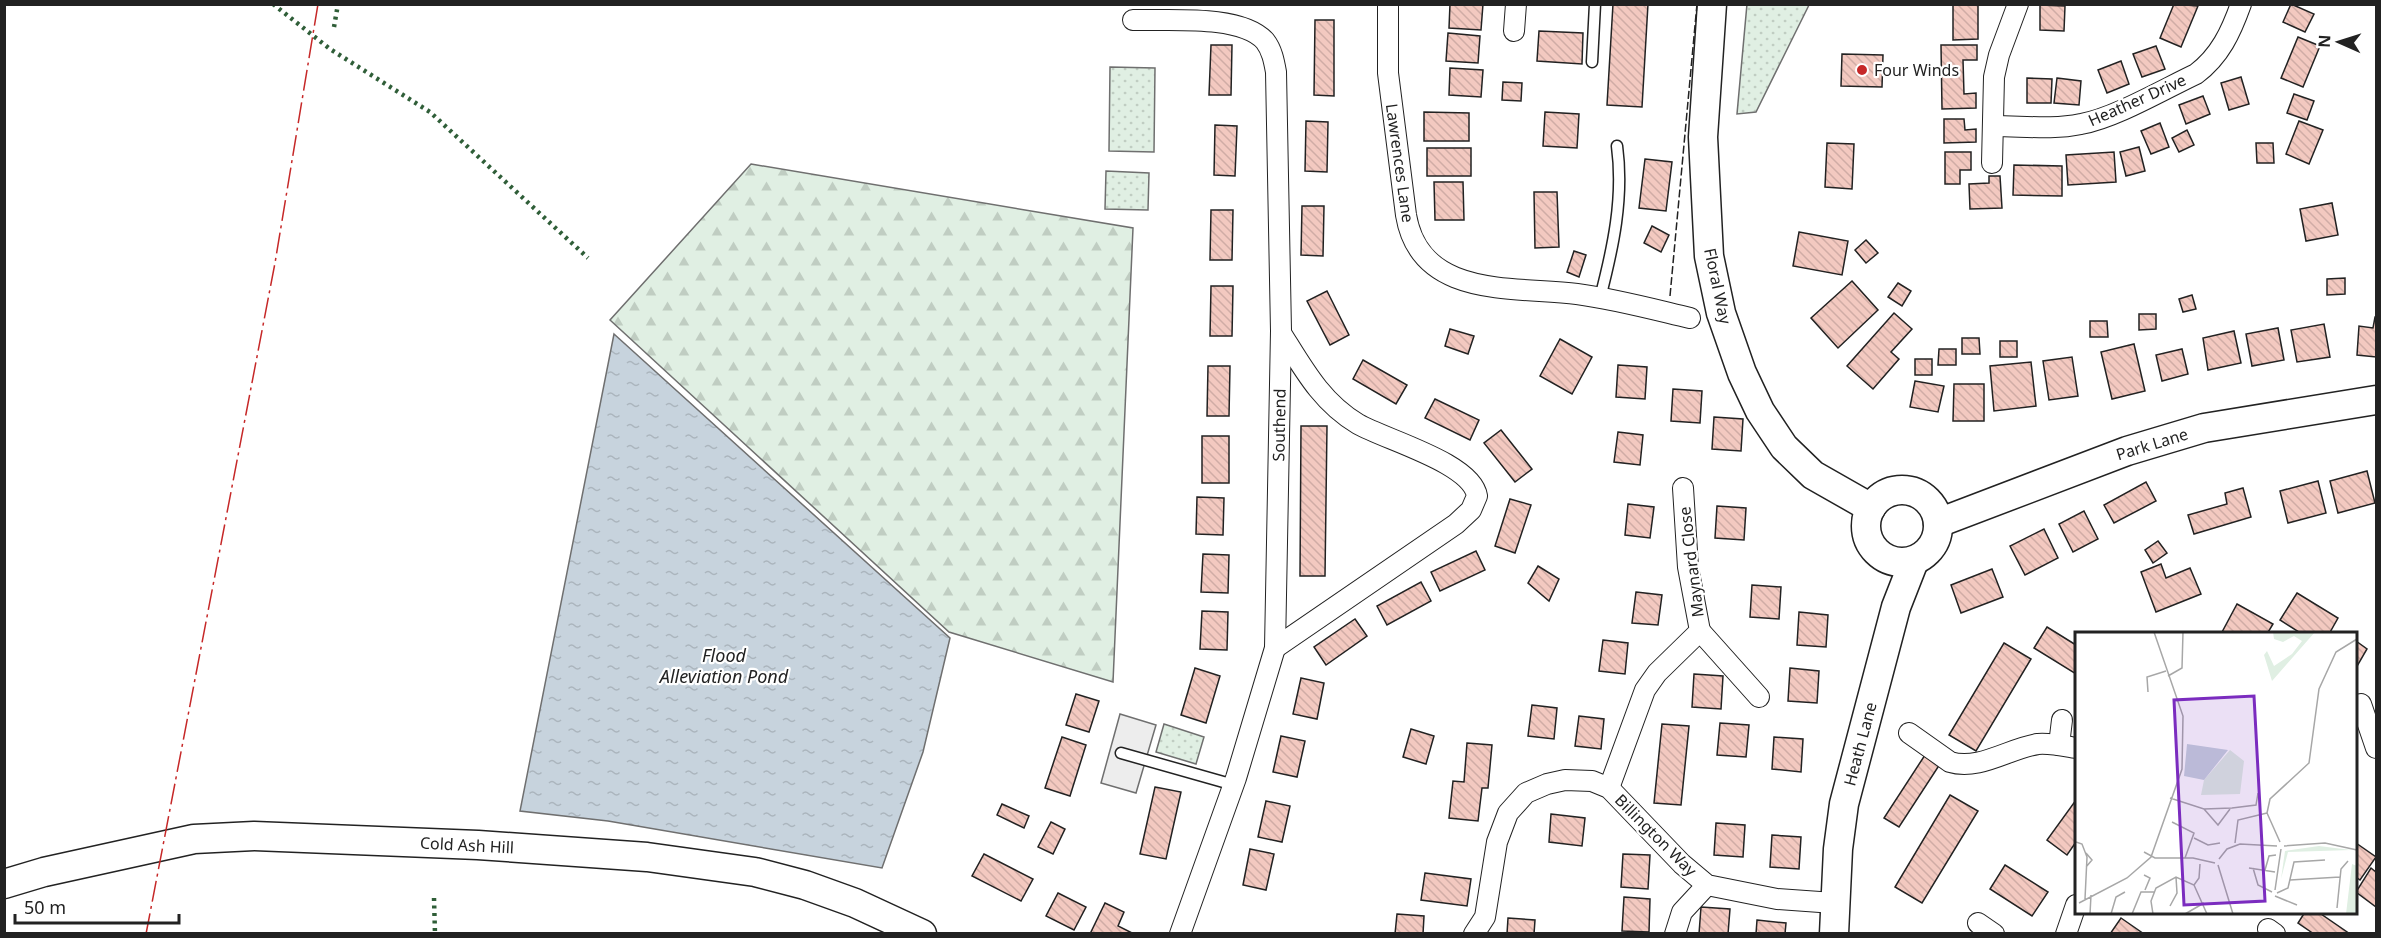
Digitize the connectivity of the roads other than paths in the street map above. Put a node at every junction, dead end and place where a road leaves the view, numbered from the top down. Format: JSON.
{"nodes":[{"id":1,"x":1388,"y":4,"type":"edge"},
{"id":2,"x":1516,"y":4,"type":"edge"},
{"id":3,"x":1595,"y":4,"type":"edge"},
{"id":4,"x":1712,"y":4,"type":"edge"},
{"id":5,"x":2018,"y":4,"type":"edge"},
{"id":6,"x":2241,"y":4,"type":"edge"},
{"id":7,"x":1133,"y":20,"type":"dead end"},
{"id":8,"x":1514,"y":32,"type":"dead end"},
{"id":9,"x":1592,"y":62,"type":"dead end"},
{"id":10,"x":1994,"y":126,"type":"junction"},
{"id":11,"x":1617,"y":146,"type":"dead end"},
{"id":12,"x":1992,"y":163,"type":"dead end"},
{"id":13,"x":1600,"y":298,"type":"junction"},
{"id":14,"x":1689,"y":318,"type":"dead end"},
{"id":15,"x":1281,"y":331,"type":"junction"},
{"id":16,"x":2376,"y":400,"type":"edge"},
{"id":17,"x":1683,"y":489,"type":"dead end"},
{"id":18,"x":1870,"y":508,"type":"junction"},
{"id":19,"x":1938,"y":523,"type":"junction"},
{"id":20,"x":1914,"y":561,"type":"junction"},
{"id":21,"x":1700,"y":631,"type":"junction"},
{"id":22,"x":1275,"y":648,"type":"junction"},
{"id":23,"x":1760,"y":698,"type":"dead end"},
{"id":24,"x":2364,"y":703,"type":"edge"},
{"id":25,"x":2062,"y":720,"type":"dead end"},
{"id":26,"x":1909,"y":734,"type":"dead end"},
{"id":27,"x":2068,"y":747,"type":"edge"},
{"id":28,"x":2376,"y":748,"type":"edge"},
{"id":29,"x":1121,"y":753,"type":"dead end"},
{"id":30,"x":1234,"y":784,"type":"junction"},
{"id":31,"x":1609,"y":788,"type":"junction"},
{"id":32,"x":4,"y":884,"type":"edge"},
{"id":33,"x":1707,"y":885,"type":"junction"},
{"id":34,"x":1834,"y":903,"type":"junction"},
{"id":35,"x":2075,"y":907,"type":"edge"},
{"id":36,"x":921,"y":933,"type":"edge"},
{"id":37,"x":1180,"y":933,"type":"edge"},
{"id":38,"x":1474,"y":933,"type":"edge"},
{"id":39,"x":1675,"y":933,"type":"edge"},
{"id":40,"x":1834,"y":933,"type":"edge"},
{"id":41,"x":2066,"y":933,"type":"edge"}],
"edges":[{"from":1,"to":13,"type":"street","name":"Lawrences Lane"},
{"from":2,"to":8,"type":"street"},
{"from":3,"to":9,"type":"lane"},
{"from":4,"to":18,"type":"street","name":"Floral Way"},
{"from":5,"to":10,"type":"street"},
{"from":6,"to":10,"type":"street","name":"Heather Drive"},
{"from":7,"to":15,"type":"street","name":"Southend"},
{"from":10,"to":12,"type":"street"},
{"from":11,"to":13,"type":"lane"},
{"from":13,"to":14,"type":"street","name":"Lawrences Lane"},
{"from":15,"to":22,"type":"street","name":"Southend"},
{"from":15,"to":22,"type":"street"},
{"from":16,"to":19,"type":"street","name":"Park Lane"},
{"from":17,"to":21,"type":"street","name":"Maynard Close"},
{"from":18,"to":19,"type":"street"},
{"from":18,"to":20,"type":"street"},
{"from":19,"to":20,"type":"street"},
{"from":20,"to":34,"type":"street","name":"Heath Lane"},
{"from":21,"to":23,"type":"street"},
{"from":21,"to":31,"type":"street","name":"Maynard Close"},
{"from":22,"to":30,"type":"street","name":"Southend"},
{"from":24,"to":28,"type":"street"},
{"from":25,"to":27,"type":"street"},
{"from":26,"to":27,"type":"street"},
{"from":29,"to":30,"type":"lane"},
{"from":30,"to":37,"type":"street","name":"Southend"},
{"from":31,"to":33,"type":"street","name":"Billington Way"},
{"from":31,"to":38,"type":"street","name":"Billington Way"},
{"from":32,"to":36,"type":"street","name":"Cold Ash Hill"},
{"from":33,"to":34,"type":"street","name":"Billington Way"},
{"from":33,"to":39,"type":"street"},
{"from":34,"to":40,"type":"street","name":"Heath Lane"},
{"from":35,"to":41,"type":"street"}]}
